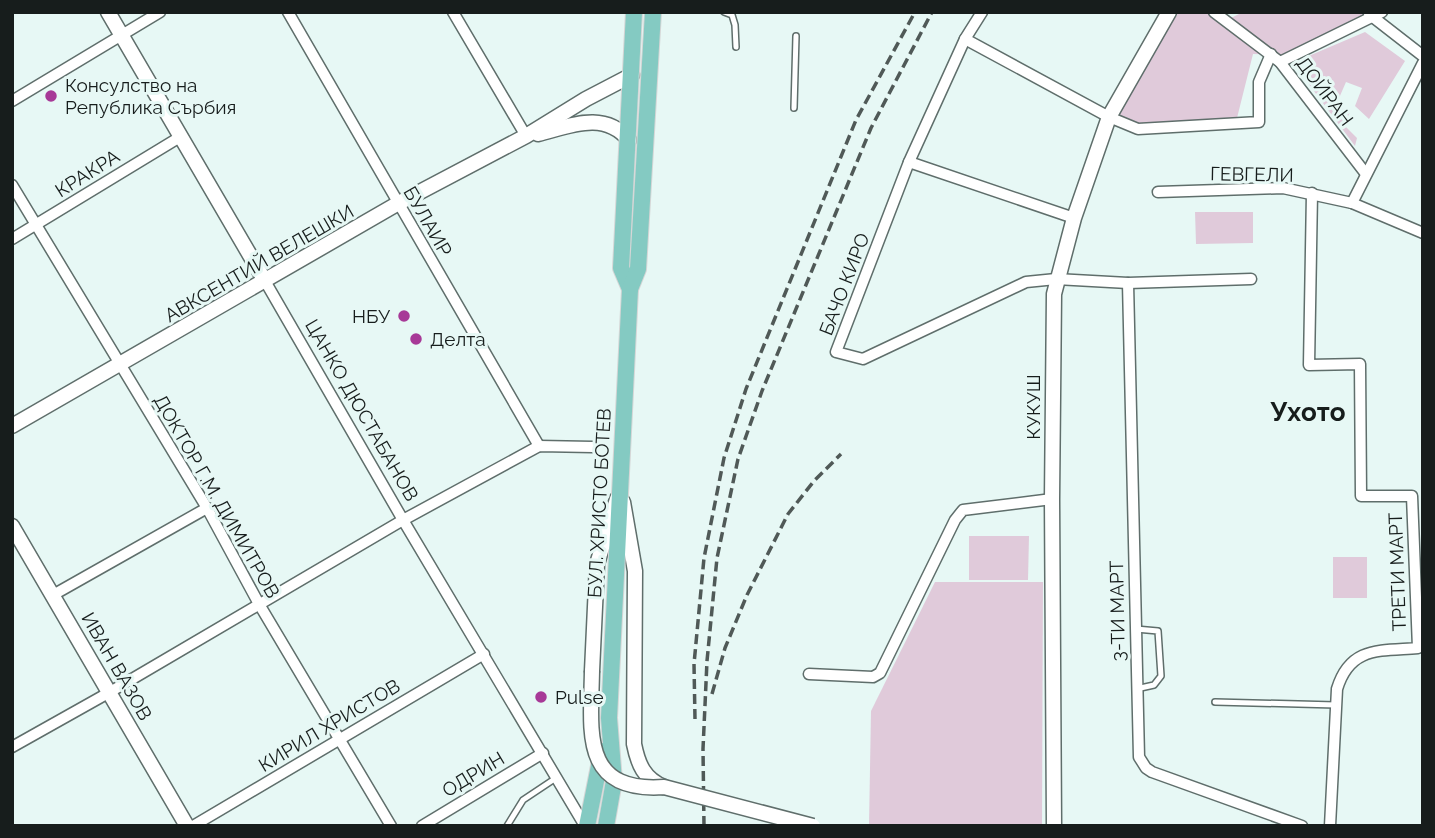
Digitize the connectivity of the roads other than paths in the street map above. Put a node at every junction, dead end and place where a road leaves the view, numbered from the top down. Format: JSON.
{"nodes":[{"id":1,"x":107,"y":12,"type":"edge"},
{"id":2,"x":160,"y":12,"type":"edge"},
{"id":3,"x":288,"y":12,"type":"edge"},
{"id":4,"x":453,"y":12,"type":"edge"},
{"id":5,"x":634,"y":12,"type":"edge"},
{"id":6,"x":653,"y":12,"type":"edge"},
{"id":7,"x":724,"y":12,"type":"edge"},
{"id":8,"x":982,"y":12,"type":"edge"},
{"id":9,"x":1169,"y":12,"type":"edge"},
{"id":10,"x":1214,"y":12,"type":"edge"},
{"id":11,"x":1374,"y":14,"type":"edge"},
{"id":12,"x":121,"y":34,"type":"junction"},
{"id":13,"x":796,"y":36,"type":"dead end"},
{"id":14,"x":965,"y":39,"type":"junction"},
{"id":15,"x":736,"y":47,"type":"dead end"},
{"id":16,"x":1270,"y":54,"type":"junction"},
{"id":17,"x":1423,"y":56,"type":"edge"},
{"id":18,"x":1280,"y":62,"type":"junction"},
{"id":19,"x":1423,"y":63,"type":"edge"},
{"id":20,"x":651,"y":68,"type":"junction"},
{"id":21,"x":632,"y":75,"type":"junction"},
{"id":22,"x":12,"y":102,"type":"edge"},
{"id":23,"x":794,"y":108,"type":"dead end"},
{"id":24,"x":1109,"y":117,"type":"junction"},
{"id":25,"x":526,"y":136,"type":"junction"},
{"id":26,"x":180,"y":137,"type":"junction"},
{"id":27,"x":629,"y":140,"type":"junction"},
{"id":28,"x":909,"y":162,"type":"junction"},
{"id":29,"x":1366,"y":174,"type":"junction"},
{"id":30,"x":12,"y":185,"type":"edge"},
{"id":31,"x":1158,"y":192,"type":"dead end"},
{"id":32,"x":1312,"y":193,"type":"junction"},
{"id":33,"x":1352,"y":202,"type":"junction"},
{"id":34,"x":397,"y":204,"type":"junction"},
{"id":35,"x":1074,"y":218,"type":"junction"},
{"id":36,"x":35,"y":226,"type":"junction"},
{"id":37,"x":1423,"y":233,"type":"edge"},
{"id":38,"x":12,"y":239,"type":"edge"},
{"id":39,"x":1056,"y":279,"type":"junction"},
{"id":40,"x":1251,"y":279,"type":"dead end"},
{"id":41,"x":265,"y":281,"type":"junction"},
{"id":42,"x":1128,"y":283,"type":"junction"},
{"id":43,"x":630,"y":289,"type":"junction"},
{"id":44,"x":120,"y":366,"type":"junction"},
{"id":45,"x":12,"y":426,"type":"edge"},
{"id":46,"x":539,"y":446,"type":"junction"},
{"id":47,"x":593,"y":447,"type":"dead end"},
{"id":48,"x":620,"y":491,"type":"junction"},
{"id":49,"x":1052,"y":499,"type":"junction"},
{"id":50,"x":206,"y":508,"type":"junction"},
{"id":51,"x":403,"y":520,"type":"junction"},
{"id":52,"x":12,"y":526,"type":"edge"},
{"id":53,"x":53,"y":595,"type":"junction"},
{"id":54,"x":259,"y":604,"type":"junction"},
{"id":55,"x":1135,"y":629,"type":"junction"},
{"id":56,"x":1420,"y":648,"type":"edge"},
{"id":57,"x":484,"y":654,"type":"junction"},
{"id":58,"x":809,"y":674,"type":"dead end"},
{"id":59,"x":1136,"y":689,"type":"junction"},
{"id":60,"x":110,"y":692,"type":"junction"},
{"id":61,"x":1215,"y":702,"type":"dead end"},
{"id":62,"x":1336,"y":705,"type":"junction"},
{"id":63,"x":610,"y":718,"type":"junction"},
{"id":64,"x":340,"y":739,"type":"junction"},
{"id":65,"x":12,"y":747,"type":"edge"},
{"id":66,"x":543,"y":753,"type":"junction"},
{"id":67,"x":556,"y":778,"type":"junction"},
{"id":68,"x":664,"y":787,"type":"junction"},
{"id":69,"x":187,"y":826,"type":"edge"},
{"id":70,"x":193,"y":826,"type":"edge"},
{"id":71,"x":391,"y":826,"type":"edge"},
{"id":72,"x":422,"y":826,"type":"edge"},
{"id":73,"x":507,"y":826,"type":"edge"},
{"id":74,"x":586,"y":826,"type":"edge"},
{"id":75,"x":606,"y":826,"type":"edge"},
{"id":76,"x":813,"y":826,"type":"edge"},
{"id":77,"x":1054,"y":826,"type":"edge"},
{"id":78,"x":1303,"y":826,"type":"edge"},
{"id":79,"x":1330,"y":826,"type":"edge"}],
"edges":[{"from":1,"to":12,"type":"street","name":"ЦАНКО ДЮСТАБАНОВ"},
{"from":2,"to":12,"type":"street"},
{"from":3,"to":34,"type":"street","name":"БУЛАИР"},
{"from":4,"to":25,"type":"street"},
{"from":5,"to":21,"type":"main road","name":"БУЛ. ХРИСТО БОТЕВ"},
{"from":6,"to":20,"type":"main road","name":"БУЛ. ХРИСТО БОТЕВ"},
{"from":7,"to":15,"type":"lane"},
{"from":8,"to":14,"type":"street","name":"БАЧО КИРО"},
{"from":9,"to":24,"type":"street","name":"КУКУШ"},
{"from":10,"to":16,"type":"street","name":"ДОЙРАН"},
{"from":11,"to":17,"type":"street"},
{"from":11,"to":18,"type":"street"},
{"from":12,"to":22,"type":"street"},
{"from":12,"to":26,"type":"street","name":"ЦАНКО ДЮСТАБАНОВ"},
{"from":13,"to":23,"type":"lane"},
{"from":14,"to":24,"type":"street"},
{"from":14,"to":28,"type":"street","name":"БАЧО КИРО"},
{"from":16,"to":18,"type":"street","name":"ДОЙРАН"},
{"from":16,"to":24,"type":"street"},
{"from":18,"to":29,"type":"street","name":"ДОЙРАН"},
{"from":19,"to":29,"type":"street"},
{"from":20,"to":21,"type":"main road"},
{"from":20,"to":43,"type":"main road","name":"БУЛ. ХРИСТО БОТЕВ"},
{"from":21,"to":25,"type":"street","name":"АВКСЕНТИЙ ВЕЛЕШКИ"},
{"from":21,"to":27,"type":"main road","name":"БУЛ. ХРИСТО БОТЕВ"},
{"from":24,"to":35,"type":"street","name":"КУКУШ"},
{"from":25,"to":27,"type":"street","name":"АВКСЕНТИЙ ВЕЛЕШКИ"},
{"from":25,"to":34,"type":"street","name":"АВКСЕНТИЙ ВЕЛЕШКИ"},
{"from":26,"to":36,"type":"street","name":"КРАКРА"},
{"from":26,"to":41,"type":"street","name":"ЦАНКО ДЮСТАБАНОВ"},
{"from":27,"to":43,"type":"main road","name":"БУЛ. ХРИСТО БОТЕВ"},
{"from":28,"to":35,"type":"street"},
{"from":28,"to":39,"type":"street","name":"БАЧО КИРО"},
{"from":29,"to":33,"type":"street"},
{"from":30,"to":36,"type":"street","name":"ДОКТОР Г.М. ДИМИТРОВ"},
{"from":31,"to":32,"type":"street","name":"ГЕВГЕЛИ"},
{"from":32,"to":33,"type":"street","name":"ГЕВГЕЛИ"},
{"from":32,"to":56,"type":"street","name":"ТРЕТИ МАРТ"},
{"from":33,"to":37,"type":"street","name":"ГЕВГЕЛИ"},
{"from":34,"to":41,"type":"street","name":"АВКСЕНТИЙ ВЕЛЕШКИ"},
{"from":34,"to":46,"type":"street","name":"БУЛАИР"},
{"from":35,"to":39,"type":"street","name":"КУКУШ"},
{"from":36,"to":38,"type":"street","name":"КРАКРА"},
{"from":36,"to":44,"type":"street","name":"ДОКТОР Г.М. ДИМИТРОВ"},
{"from":39,"to":42,"type":"street"},
{"from":39,"to":49,"type":"street","name":"КУКУШ"},
{"from":40,"to":42,"type":"street"},
{"from":41,"to":44,"type":"street","name":"АВКСЕНТИЙ ВЕЛЕШКИ"},
{"from":41,"to":51,"type":"street","name":"ЦАНКО ДЮСТАБАНОВ"},
{"from":42,"to":55,"type":"street","name":"3-ТИ МАРТ"},
{"from":43,"to":48,"type":"main road","name":"БУЛ. ХРИСТО БОТЕВ"},
{"from":44,"to":45,"type":"street","name":"АВКСЕНТИЙ ВЕЛЕШКИ"},
{"from":44,"to":50,"type":"street","name":"ДОКТОР Г.М. ДИМИТРОВ"},
{"from":46,"to":47,"type":"street"},
{"from":46,"to":51,"type":"street"},
{"from":48,"to":63,"type":"main road","name":"БУЛ. ХРИСТО БОТЕВ"},
{"from":48,"to":68,"type":"street"},
{"from":48,"to":68,"type":"street","bridge":true},
{"from":49,"to":58,"type":"street"},
{"from":49,"to":77,"type":"street","name":"КУКУШ"},
{"from":50,"to":53,"type":"street"},
{"from":50,"to":54,"type":"street","name":"ДОКТОР Г.М. ДИМИТРОВ"},
{"from":51,"to":54,"type":"street"},
{"from":51,"to":57,"type":"street","name":"ЦАНКО ДЮСТАБАНОВ"},
{"from":52,"to":53,"type":"street","name":"ИВАН ВАЗОВ"},
{"from":53,"to":60,"type":"street","name":"ИВАН ВАЗОВ"},
{"from":54,"to":60,"type":"street"},
{"from":54,"to":64,"type":"street","name":"ДОКТОР Г.М. ДИМИТРОВ"},
{"from":55,"to":59,"type":"street","name":"3-ТИ МАРТ"},
{"from":55,"to":59,"type":"lane"},
{"from":56,"to":62,"type":"street","name":"ТРЕТИ МАРТ"},
{"from":57,"to":64,"type":"street","name":"КИРИЛ ХРИСТОВ"},
{"from":57,"to":66,"type":"street","name":"ЦАНКО ДЮСТАБАНОВ"},
{"from":59,"to":78,"type":"street","name":"3-ТИ МАРТ"},
{"from":60,"to":65,"type":"street"},
{"from":60,"to":69,"type":"street","name":"ИВАН ВАЗОВ"},
{"from":61,"to":62,"type":"lane"},
{"from":62,"to":79,"type":"street","name":"ТРЕТИ МАРТ"},
{"from":63,"to":74,"type":"main road","name":"БУЛ. ХРИСТО БОТЕВ"},
{"from":63,"to":75,"type":"main road","name":"БУЛ. ХРИСТО БОТЕВ"},
{"from":64,"to":70,"type":"street","name":"КИРИЛ ХРИСТОВ"},
{"from":64,"to":71,"type":"street","name":"ДОКТОР Г.М. ДИМИТРОВ"},
{"from":66,"to":67,"type":"street","name":"ЦАНКО ДЮСТАБАНОВ"},
{"from":66,"to":72,"type":"street","name":"ОДРИН"},
{"from":67,"to":73,"type":"lane"},
{"from":67,"to":74,"type":"street","name":"ЦАНКО ДЮСТАБАНОВ"},
{"from":68,"to":76,"type":"street","bridge":true}]}
